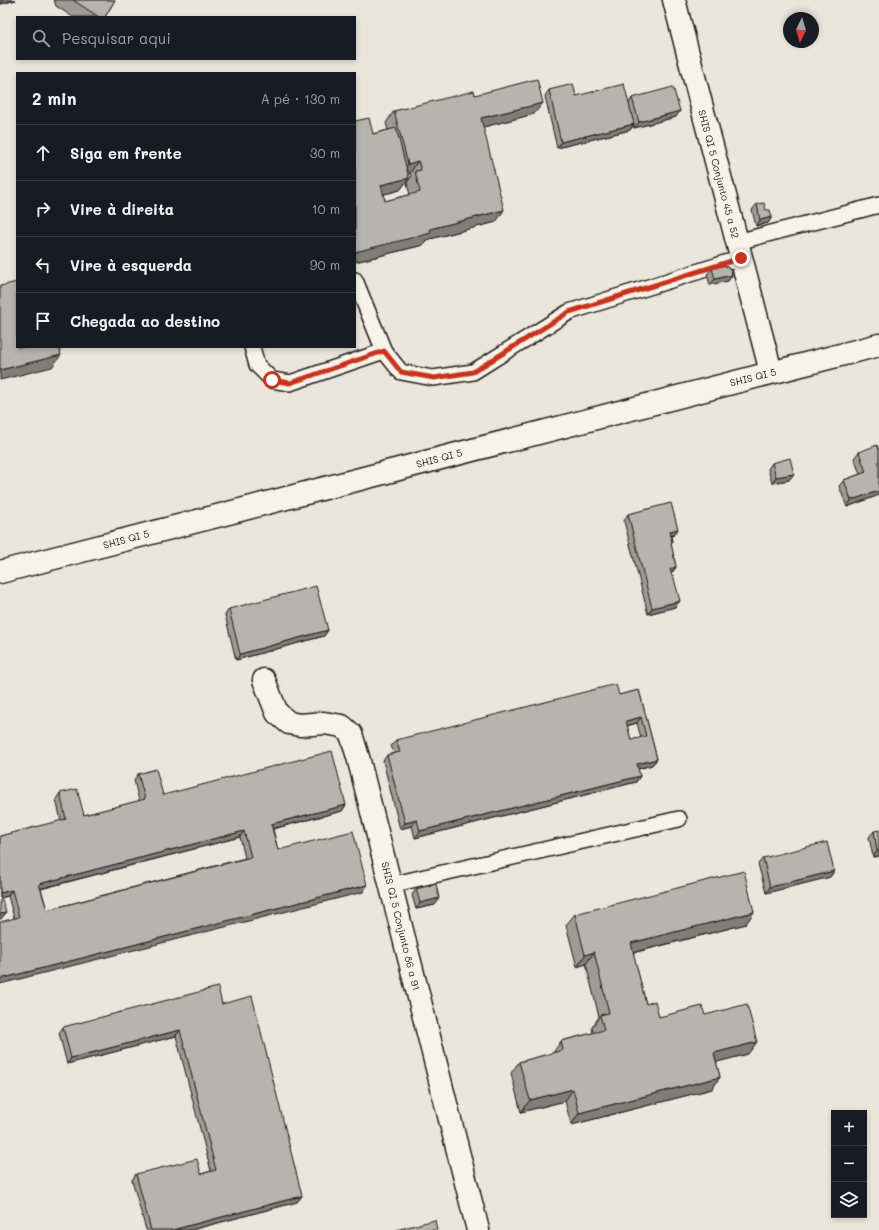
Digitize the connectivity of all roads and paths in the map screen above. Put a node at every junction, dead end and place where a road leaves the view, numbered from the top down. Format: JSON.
{"nodes":[{"id":1,"x":674,"y":0,"type":"edge"},
{"id":2,"x":879,"y":205,"type":"edge"},
{"id":3,"x":739,"y":250,"type":"junction"},
{"id":4,"x":356,"y":282,"type":"edge"},
{"id":5,"x":879,"y":344,"type":"edge"},
{"id":6,"x":252,"y":348,"type":"edge"},
{"id":7,"x":384,"y":351,"type":"junction"},
{"id":8,"x":771,"y":372,"type":"junction"},
{"id":9,"x":0,"y":572,"type":"edge"},
{"id":10,"x":264,"y":680,"type":"dead end"},
{"id":11,"x":679,"y":819,"type":"dead end"},
{"id":12,"x":390,"y":885,"type":"junction"},
{"id":13,"x":478,"y":1230,"type":"edge"}],
"edges":[{"from":1,"to":3,"type":"street","name":"SHIS QI 5 Conjunto 45 a 52"},
{"from":2,"to":3,"type":"lane"},
{"from":3,"to":7,"type":"lane"},
{"from":3,"to":8,"type":"street","name":"SHIS QI 5 Conjunto 45 a 52"},
{"from":4,"to":7,"type":"lane"},
{"from":5,"to":8,"type":"street","name":"SHIS QI 5"},
{"from":6,"to":7,"type":"lane"},
{"from":8,"to":9,"type":"street","name":"SHIS QI 5"},
{"from":10,"to":12,"type":"street","name":"SHIS QI 5 Conjunto 86 a 91"},
{"from":11,"to":12,"type":"lane"},
{"from":12,"to":13,"type":"street","name":"SHIS QI 5 Conjunto 86 a 91"}]}
